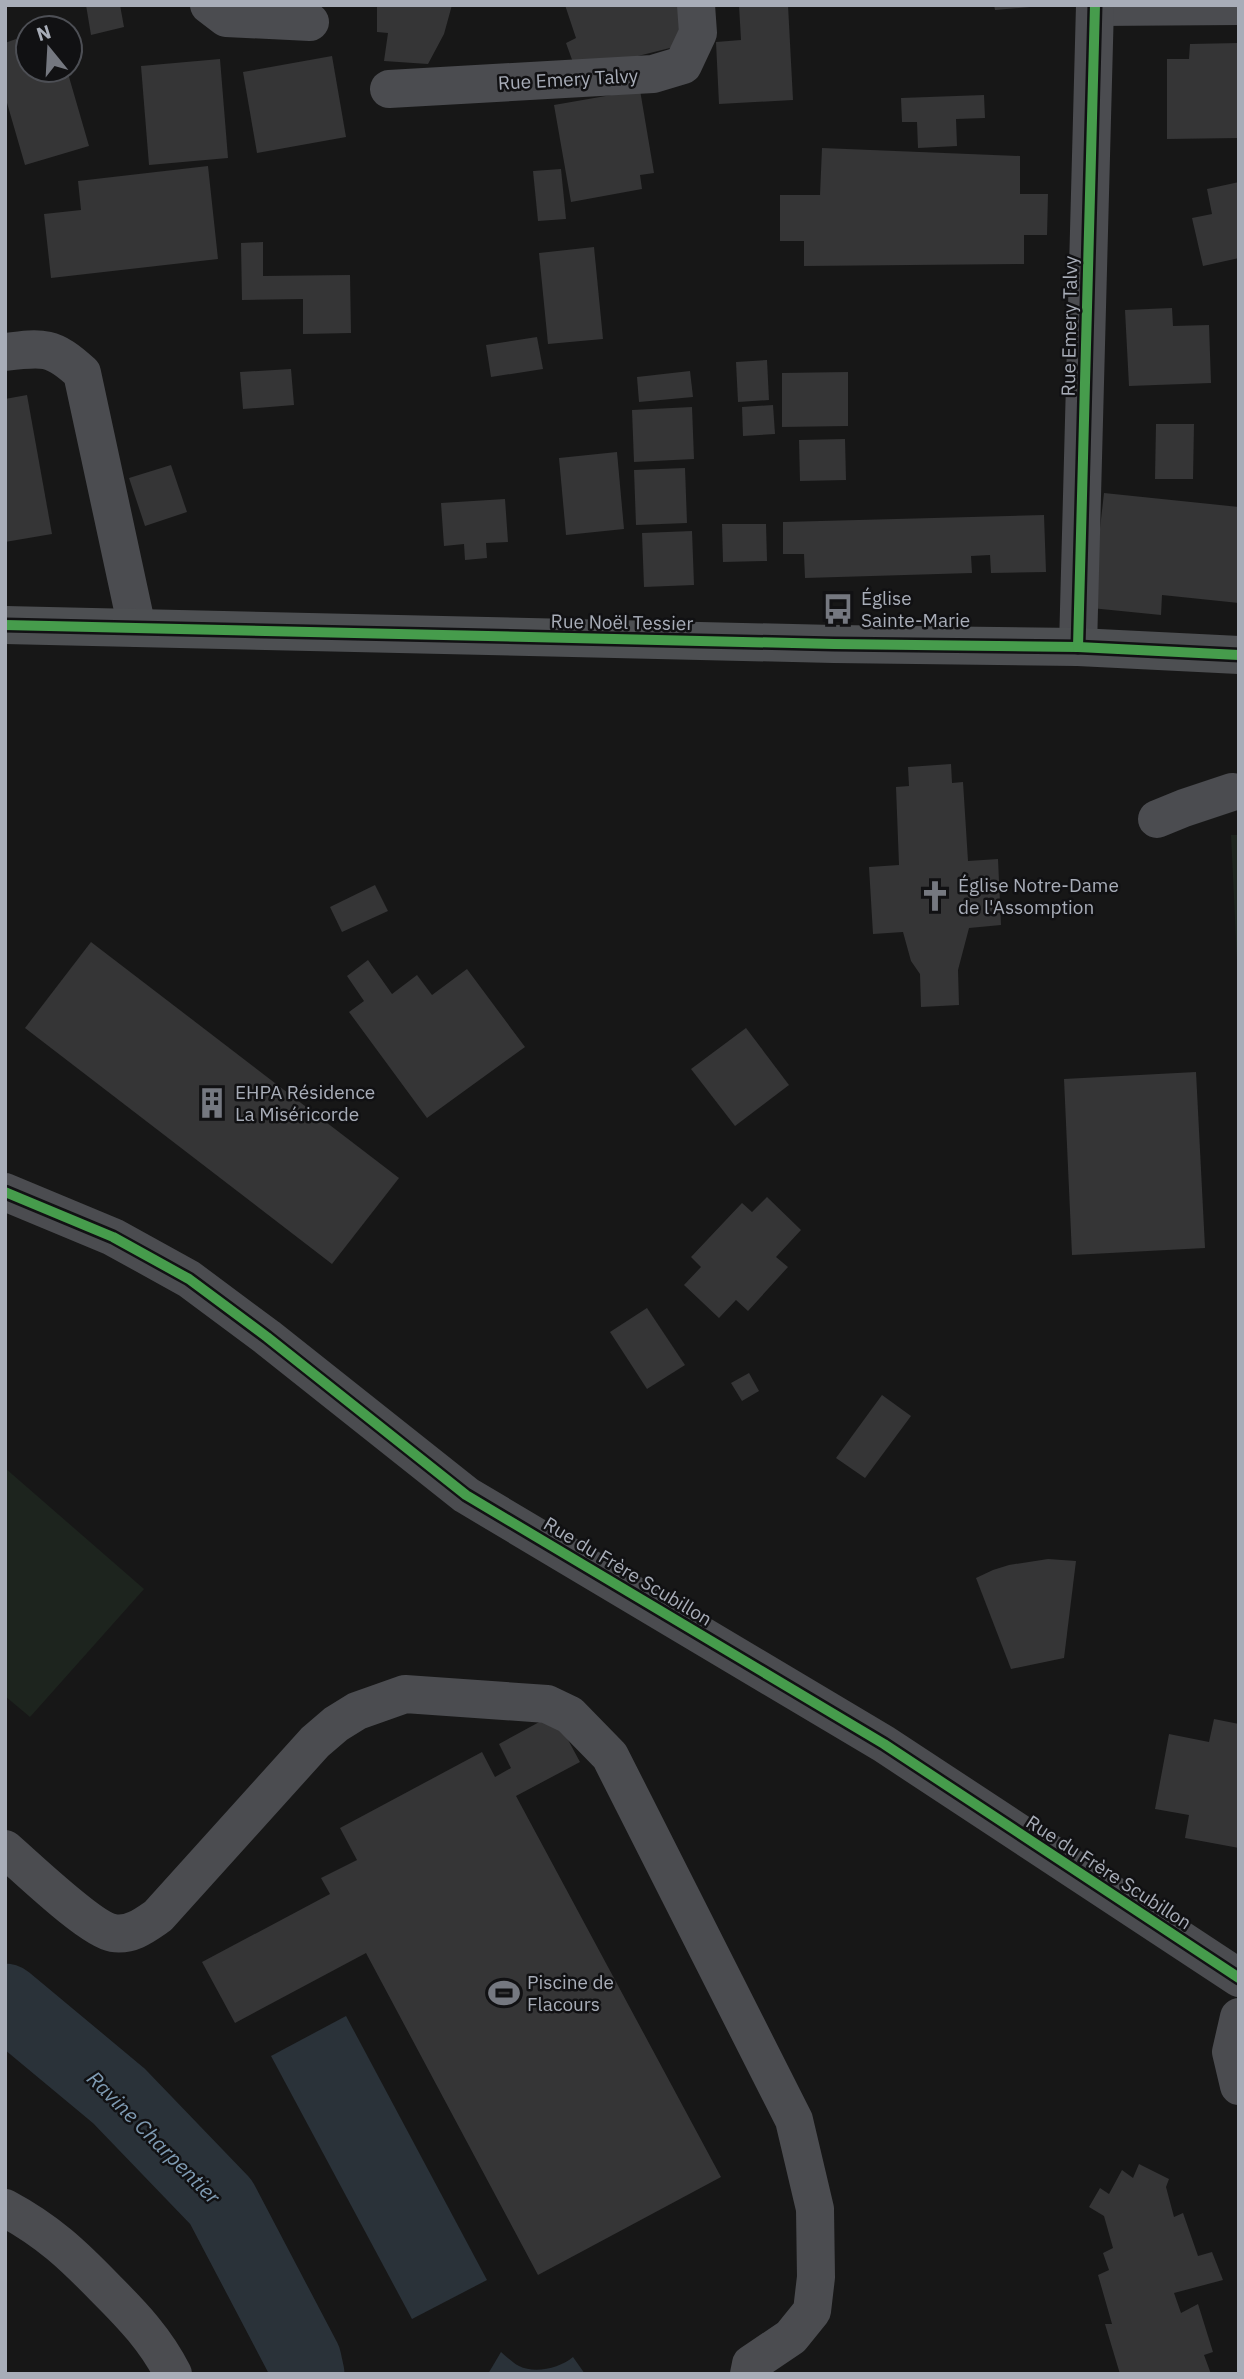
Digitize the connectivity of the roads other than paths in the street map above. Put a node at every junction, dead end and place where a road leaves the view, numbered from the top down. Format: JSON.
{"nodes":[{"id":1,"x":209,"y":5,"type":"edge"},
{"id":2,"x":696,"y":5,"type":"edge"},
{"id":3,"x":1095,"y":6,"type":"edge"},
{"id":4,"x":1239,"y":6,"type":"edge"},
{"id":5,"x":310,"y":22,"type":"dead end"},
{"id":6,"x":389,"y":89,"type":"dead end"},
{"id":7,"x":5,"y":352,"type":"edge"},
{"id":8,"x":5,"y":625,"type":"edge"},
{"id":9,"x":137,"y":628,"type":"junction"},
{"id":10,"x":1078,"y":647,"type":"junction"},
{"id":11,"x":1239,"y":655,"type":"edge"},
{"id":12,"x":1232,"y":792,"type":"dead end"},
{"id":13,"x":1157,"y":819,"type":"dead end"},
{"id":14,"x":5,"y":1192,"type":"edge"},
{"id":15,"x":5,"y":1849,"type":"edge"},
{"id":16,"x":1239,"y":1978,"type":"edge"},
{"id":17,"x":1239,"y":2017,"type":"edge"},
{"id":18,"x":1239,"y":2086,"type":"edge"},
{"id":19,"x":5,"y":2208,"type":"edge"},
{"id":20,"x":173,"y":2374,"type":"edge"},
{"id":21,"x":749,"y":2374,"type":"edge"}],
"edges":[{"from":1,"to":5,"type":"street"},
{"from":2,"to":6,"type":"street","name":"Rue Emery Talvy"},
{"from":3,"to":4,"type":"street","name":"Rue Emery Talvy"},
{"from":3,"to":10,"type":"street","name":"Rue Emery Talvy"},
{"from":7,"to":9,"type":"street"},
{"from":8,"to":9,"type":"main road","name":"Rue Noël Tessier"},
{"from":9,"to":10,"type":"main road","name":"Rue Noël Tessier"},
{"from":10,"to":11,"type":"main road","name":"Rue Noël Tessier"},
{"from":12,"to":13,"type":"street"},
{"from":14,"to":16,"type":"street","name":"Rue du Frère Scubillon"},
{"from":15,"to":21,"type":"street"},
{"from":17,"to":18,"type":"street"},
{"from":19,"to":20,"type":"street"}]}
